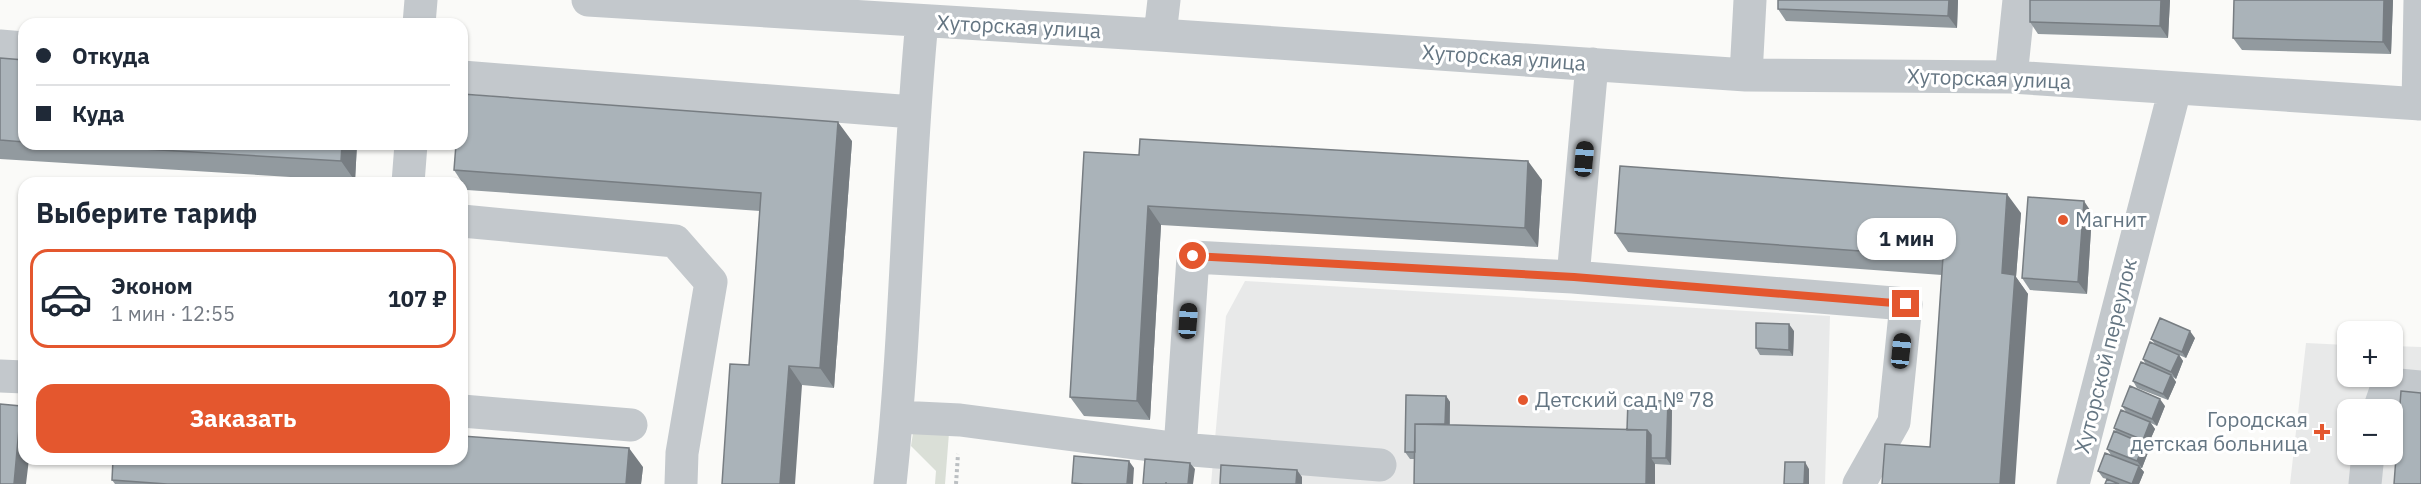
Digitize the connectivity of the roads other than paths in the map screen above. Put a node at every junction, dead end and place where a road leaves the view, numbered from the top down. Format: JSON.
{"nodes":[{"id":1,"x":421,"y":0,"type":"edge"},
{"id":2,"x":588,"y":0,"type":"edge"},
{"id":3,"x":1164,"y":0,"type":"edge"},
{"id":4,"x":1750,"y":0,"type":"edge"},
{"id":5,"x":2019,"y":0,"type":"edge"},
{"id":6,"x":2420,"y":0,"type":"edge"},
{"id":7,"x":420,"y":18,"type":"edge"},
{"id":8,"x":922,"y":21,"type":"junction"},
{"id":9,"x":1160,"y":35,"type":"junction"},
{"id":10,"x":0,"y":46,"type":"edge"},
{"id":11,"x":18,"y":48,"type":"edge"},
{"id":12,"x":1592,"y":64,"type":"junction"},
{"id":13,"x":1746,"y":75,"type":"junction"},
{"id":14,"x":468,"y":77,"type":"edge"},
{"id":15,"x":2011,"y":77,"type":"junction"},
{"id":16,"x":2175,"y":89,"type":"junction"},
{"id":17,"x":2420,"y":104,"type":"edge"},
{"id":18,"x":913,"y":112,"type":"junction"},
{"id":19,"x":411,"y":150,"type":"edge"},
{"id":20,"x":408,"y":177,"type":"edge"},
{"id":21,"x":468,"y":222,"type":"edge"},
{"id":22,"x":1574,"y":277,"type":"junction"},
{"id":23,"x":0,"y":376,"type":"edge"},
{"id":24,"x":18,"y":377,"type":"edge"},
{"id":25,"x":2421,"y":387,"type":"edge"},
{"id":26,"x":2383,"y":399,"type":"edge"},
{"id":27,"x":468,"y":411,"type":"edge"},
{"id":28,"x":897,"y":417,"type":"junction"},
{"id":29,"x":631,"y":425,"type":"dead end"},
{"id":30,"x":1180,"y":449,"type":"junction"},
{"id":31,"x":1380,"y":465,"type":"dead end"},
{"id":32,"x":2367,"y":465,"type":"edge"},
{"id":33,"x":681,"y":484,"type":"edge"},
{"id":34,"x":890,"y":484,"type":"edge"},
{"id":35,"x":1859,"y":484,"type":"edge"},
{"id":36,"x":2073,"y":484,"type":"edge"},
{"id":37,"x":2365,"y":484,"type":"edge"}],
"edges":[{"from":1,"to":7,"type":"street"},
{"from":2,"to":8,"type":"street","name":"Хуторская улица"},
{"from":3,"to":9,"type":"street"},
{"from":4,"to":13,"type":"street"},
{"from":5,"to":15,"type":"street"},
{"from":6,"to":17,"type":"street"},
{"from":8,"to":9,"type":"street","name":"Хуторская улица"},
{"from":8,"to":18,"type":"street"},
{"from":9,"to":12,"type":"street","name":"Хуторская улица"},
{"from":10,"to":11,"type":"street"},
{"from":12,"to":13,"type":"street","name":"Хуторская улица"},
{"from":12,"to":22,"type":"street"},
{"from":13,"to":15,"type":"street","name":"Хуторская улица"},
{"from":14,"to":18,"type":"street"},
{"from":15,"to":16,"type":"street","name":"Хуторская улица"},
{"from":16,"to":17,"type":"street","name":"Хуторская улица"},
{"from":16,"to":36,"type":"street","name":"Хуторской переулок"},
{"from":18,"to":28,"type":"street"},
{"from":19,"to":20,"type":"street"},
{"from":21,"to":33,"type":"street"},
{"from":22,"to":30,"type":"street"},
{"from":22,"to":35,"type":"street"},
{"from":23,"to":24,"type":"street"},
{"from":25,"to":26,"type":"street"},
{"from":27,"to":29,"type":"street"},
{"from":28,"to":30,"type":"street"},
{"from":28,"to":34,"type":"street"},
{"from":30,"to":31,"type":"street"},
{"from":32,"to":37,"type":"street"}]}
